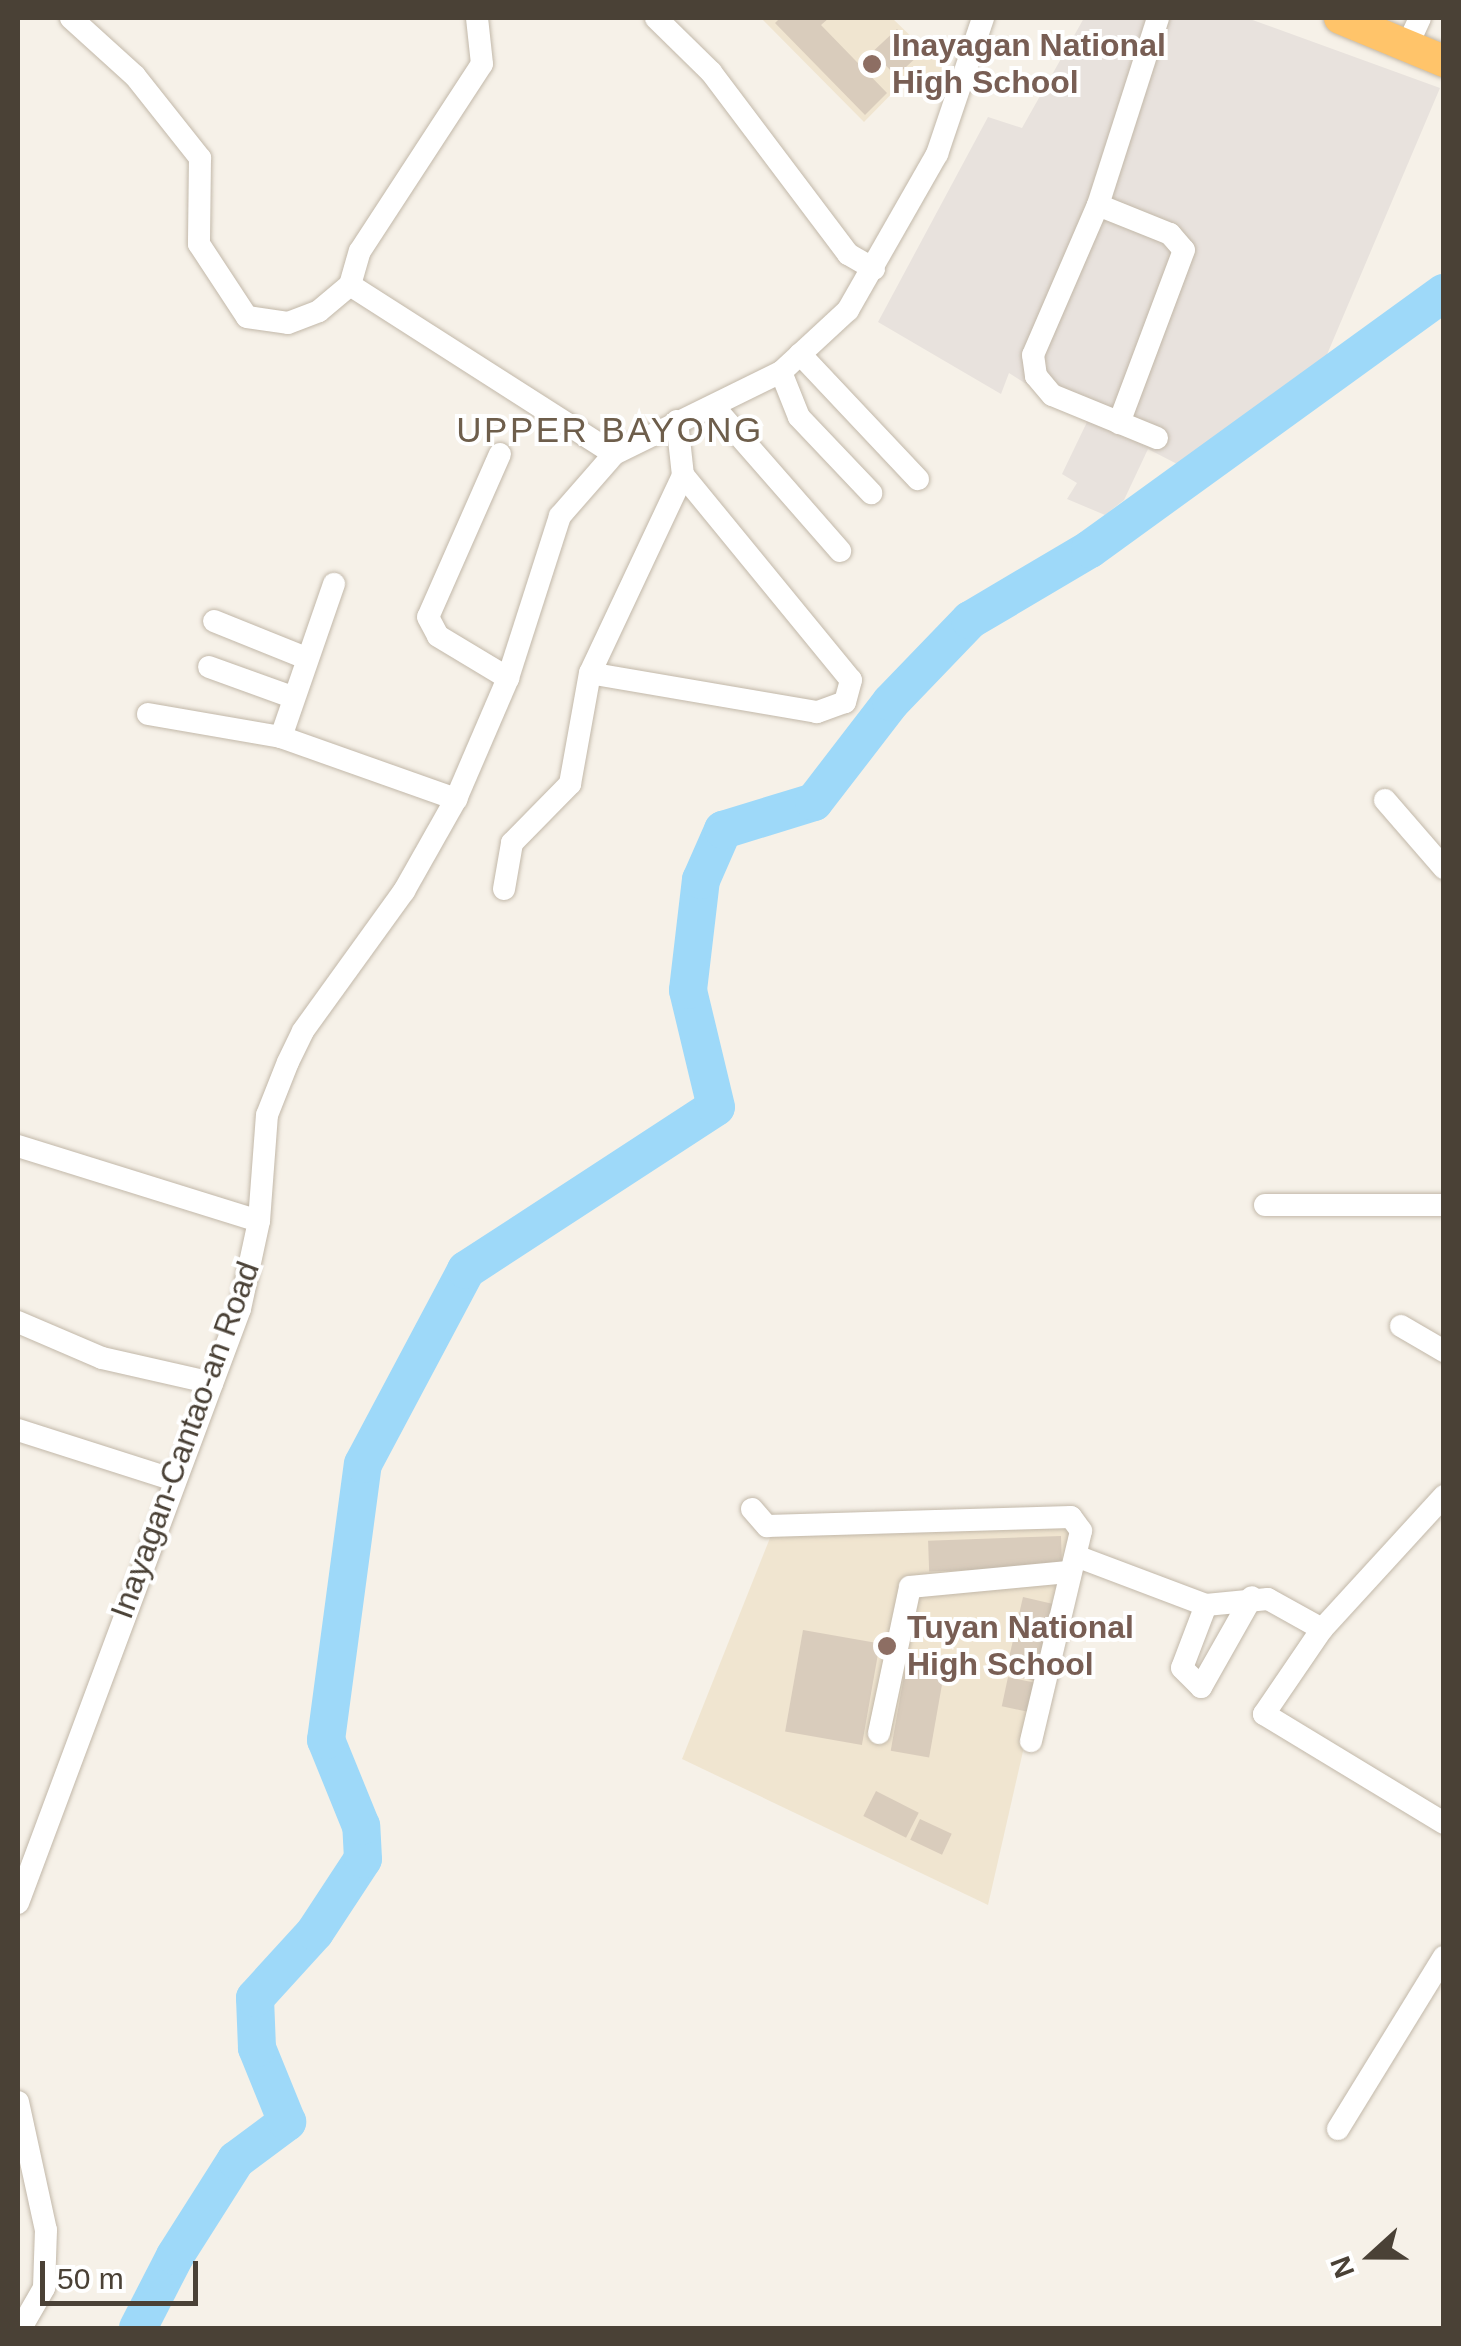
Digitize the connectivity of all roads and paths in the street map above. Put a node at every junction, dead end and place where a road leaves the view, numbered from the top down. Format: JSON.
{"nodes":[{"id":1,"x":71,"y":18,"type":"edge"},
{"id":2,"x":477,"y":18,"type":"edge"},
{"id":3,"x":656,"y":18,"type":"edge"},
{"id":4,"x":983,"y":18,"type":"edge"},
{"id":5,"x":1158,"y":18,"type":"edge"},
{"id":6,"x":1340,"y":18,"type":"edge"},
{"id":7,"x":1413,"y":32,"type":"edge"},
{"id":8,"x":1444,"y":61,"type":"edge"},
{"id":9,"x":1098,"y":205,"type":"junction"},
{"id":10,"x":874,"y":269,"type":"junction"},
{"id":11,"x":350,"y":285,"type":"junction"},
{"id":12,"x":800,"y":354,"type":"junction"},
{"id":13,"x":781,"y":372,"type":"junction"},
{"id":14,"x":715,"y":408,"type":"junction"},
{"id":15,"x":677,"y":421,"type":"junction"},
{"id":16,"x":1118,"y":423,"type":"junction"},
{"id":17,"x":1158,"y":438,"type":"dead end"},
{"id":18,"x":500,"y":454,"type":"dead end"},
{"id":19,"x":614,"y":454,"type":"junction"},
{"id":20,"x":682,"y":476,"type":"junction"},
{"id":21,"x":918,"y":479,"type":"dead end"},
{"id":22,"x":872,"y":493,"type":"dead end"},
{"id":23,"x":840,"y":551,"type":"dead end"},
{"id":24,"x":334,"y":584,"type":"dead end"},
{"id":25,"x":214,"y":621,"type":"dead end"},
{"id":26,"x":306,"y":658,"type":"junction"},
{"id":27,"x":209,"y":667,"type":"dead end"},
{"id":28,"x":590,"y":673,"type":"junction"},
{"id":29,"x":508,"y":678,"type":"junction"},
{"id":30,"x":292,"y":697,"type":"junction"},
{"id":31,"x":148,"y":714,"type":"dead end"},
{"id":32,"x":282,"y":737,"type":"junction"},
{"id":33,"x":456,"y":799,"type":"junction"},
{"id":34,"x":1385,"y":800,"type":"dead end"},
{"id":35,"x":1444,"y":868,"type":"edge"},
{"id":36,"x":504,"y":889,"type":"dead end"},
{"id":37,"x":18,"y":1146,"type":"edge"},
{"id":38,"x":1265,"y":1205,"type":"dead end"},
{"id":39,"x":1444,"y":1205,"type":"edge"},
{"id":40,"x":259,"y":1221,"type":"junction"},
{"id":41,"x":18,"y":1322,"type":"edge"},
{"id":42,"x":1401,"y":1326,"type":"dead end"},
{"id":43,"x":1444,"y":1351,"type":"edge"},
{"id":44,"x":212,"y":1383,"type":"junction"},
{"id":45,"x":18,"y":1430,"type":"edge"},
{"id":46,"x":174,"y":1480,"type":"junction"},
{"id":47,"x":1444,"y":1496,"type":"edge"},
{"id":48,"x":752,"y":1510,"type":"dead end"},
{"id":49,"x":1073,"y":1564,"type":"junction"},
{"id":50,"x":1252,"y":1597,"type":"junction"},
{"id":51,"x":1206,"y":1604,"type":"junction"},
{"id":52,"x":1322,"y":1630,"type":"junction"},
{"id":53,"x":879,"y":1733,"type":"dead end"},
{"id":54,"x":1031,"y":1742,"type":"dead end"},
{"id":55,"x":1444,"y":1823,"type":"edge"},
{"id":56,"x":18,"y":1903,"type":"edge"},
{"id":57,"x":1444,"y":1957,"type":"edge"},
{"id":58,"x":18,"y":2102,"type":"edge"},
{"id":59,"x":1338,"y":2128,"type":"dead end"},
{"id":60,"x":22,"y":2328,"type":"edge"}],
"edges":[{"from":1,"to":11,"type":"street"},
{"from":2,"to":11,"type":"street"},
{"from":3,"to":10,"type":"street"},
{"from":4,"to":10,"type":"street","name":"Inayagan-Cantao-an Road"},
{"from":5,"to":9,"type":"street"},
{"from":6,"to":7,"type":"highway"},
{"from":7,"to":8,"type":"highway"},
{"from":9,"to":16,"type":"street"},
{"from":9,"to":16,"type":"street"},
{"from":10,"to":12,"type":"street","name":"Inayagan-Cantao-an Road"},
{"from":11,"to":19,"type":"street"},
{"from":12,"to":13,"type":"street","name":"Inayagan-Cantao-an Road"},
{"from":12,"to":21,"type":"street"},
{"from":13,"to":14,"type":"street","name":"Inayagan-Cantao-an Road"},
{"from":13,"to":22,"type":"street"},
{"from":14,"to":15,"type":"street","name":"Inayagan-Cantao-an Road"},
{"from":14,"to":23,"type":"street"},
{"from":15,"to":19,"type":"street","name":"Inayagan-Cantao-an Road"},
{"from":15,"to":20,"type":"street"},
{"from":16,"to":17,"type":"street"},
{"from":18,"to":29,"type":"street"},
{"from":19,"to":29,"type":"street","name":"Inayagan-Cantao-an Road"},
{"from":20,"to":28,"type":"street"},
{"from":20,"to":28,"type":"street"},
{"from":24,"to":26,"type":"street"},
{"from":25,"to":26,"type":"street"},
{"from":26,"to":30,"type":"street"},
{"from":27,"to":30,"type":"street"},
{"from":28,"to":36,"type":"street"},
{"from":29,"to":33,"type":"street","name":"Inayagan-Cantao-an Road"},
{"from":30,"to":32,"type":"street"},
{"from":31,"to":32,"type":"street"},
{"from":32,"to":33,"type":"street"},
{"from":33,"to":40,"type":"street","name":"Inayagan-Cantao-an Road"},
{"from":34,"to":35,"type":"street"},
{"from":37,"to":40,"type":"street"},
{"from":38,"to":39,"type":"street"},
{"from":40,"to":44,"type":"street","name":"Inayagan-Cantao-an Road"},
{"from":41,"to":44,"type":"street"},
{"from":42,"to":43,"type":"street"},
{"from":44,"to":46,"type":"street","name":"Inayagan-Cantao-an Road"},
{"from":45,"to":46,"type":"street"},
{"from":46,"to":56,"type":"street","name":"Inayagan-Cantao-an Road"},
{"from":47,"to":52,"type":"street"},
{"from":48,"to":49,"type":"street"},
{"from":49,"to":51,"type":"street"},
{"from":49,"to":53,"type":"street"},
{"from":49,"to":54,"type":"street"},
{"from":50,"to":51,"type":"street"},
{"from":50,"to":51,"type":"street"},
{"from":50,"to":52,"type":"street"},
{"from":52,"to":55,"type":"street"},
{"from":57,"to":59,"type":"street"},
{"from":58,"to":60,"type":"street"}]}
